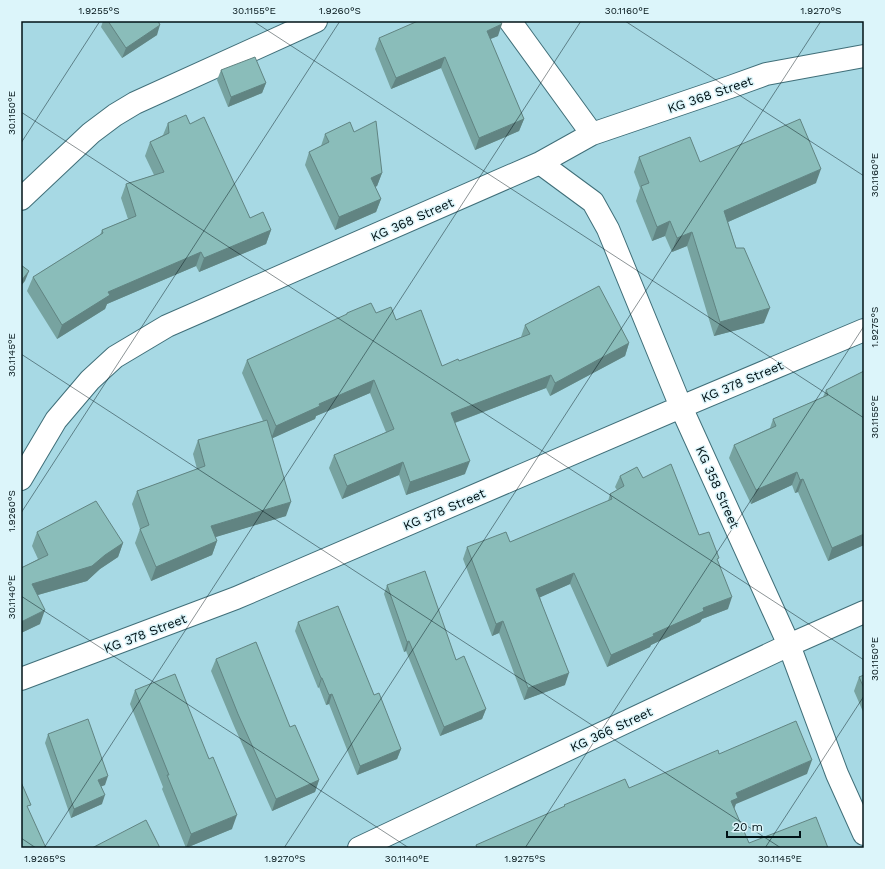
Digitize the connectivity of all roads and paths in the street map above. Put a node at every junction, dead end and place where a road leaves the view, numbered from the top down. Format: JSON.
{"nodes":[{"id":1,"x":316,"y":21,"type":"edge"},
{"id":2,"x":510,"y":21,"type":"edge"},
{"id":3,"x":864,"y":56,"type":"edge"},
{"id":4,"x":592,"y":134,"type":"junction"},
{"id":5,"x":540,"y":163,"type":"junction"},
{"id":6,"x":21,"y":199,"type":"edge"},
{"id":7,"x":864,"y":330,"type":"edge"},
{"id":8,"x":681,"y":406,"type":"junction"},
{"id":9,"x":21,"y":479,"type":"edge"},
{"id":10,"x":864,"y":612,"type":"edge"},
{"id":11,"x":789,"y":645,"type":"junction"},
{"id":12,"x":21,"y":679,"type":"edge"},
{"id":13,"x":864,"y":834,"type":"edge"},
{"id":14,"x":359,"y":848,"type":"edge"}],
"edges":[{"from":1,"to":6,"type":"street"},
{"from":2,"to":4,"type":"street"},
{"from":3,"to":4,"type":"street","name":"KG 368 Street"},
{"from":4,"to":5,"type":"street","name":"KG 368 Street"},
{"from":5,"to":8,"type":"street","name":"KG 358 Street"},
{"from":5,"to":9,"type":"street","name":"KG 368 Street"},
{"from":7,"to":8,"type":"street","name":"KG 378 Street"},
{"from":8,"to":11,"type":"street","name":"KG 358 Street"},
{"from":8,"to":12,"type":"street","name":"KG 378 Street"},
{"from":10,"to":11,"type":"street","name":"KG 366 Street"},
{"from":11,"to":13,"type":"street","name":"KG 358 Street"},
{"from":11,"to":14,"type":"street","name":"KG 366 Street"}]}
